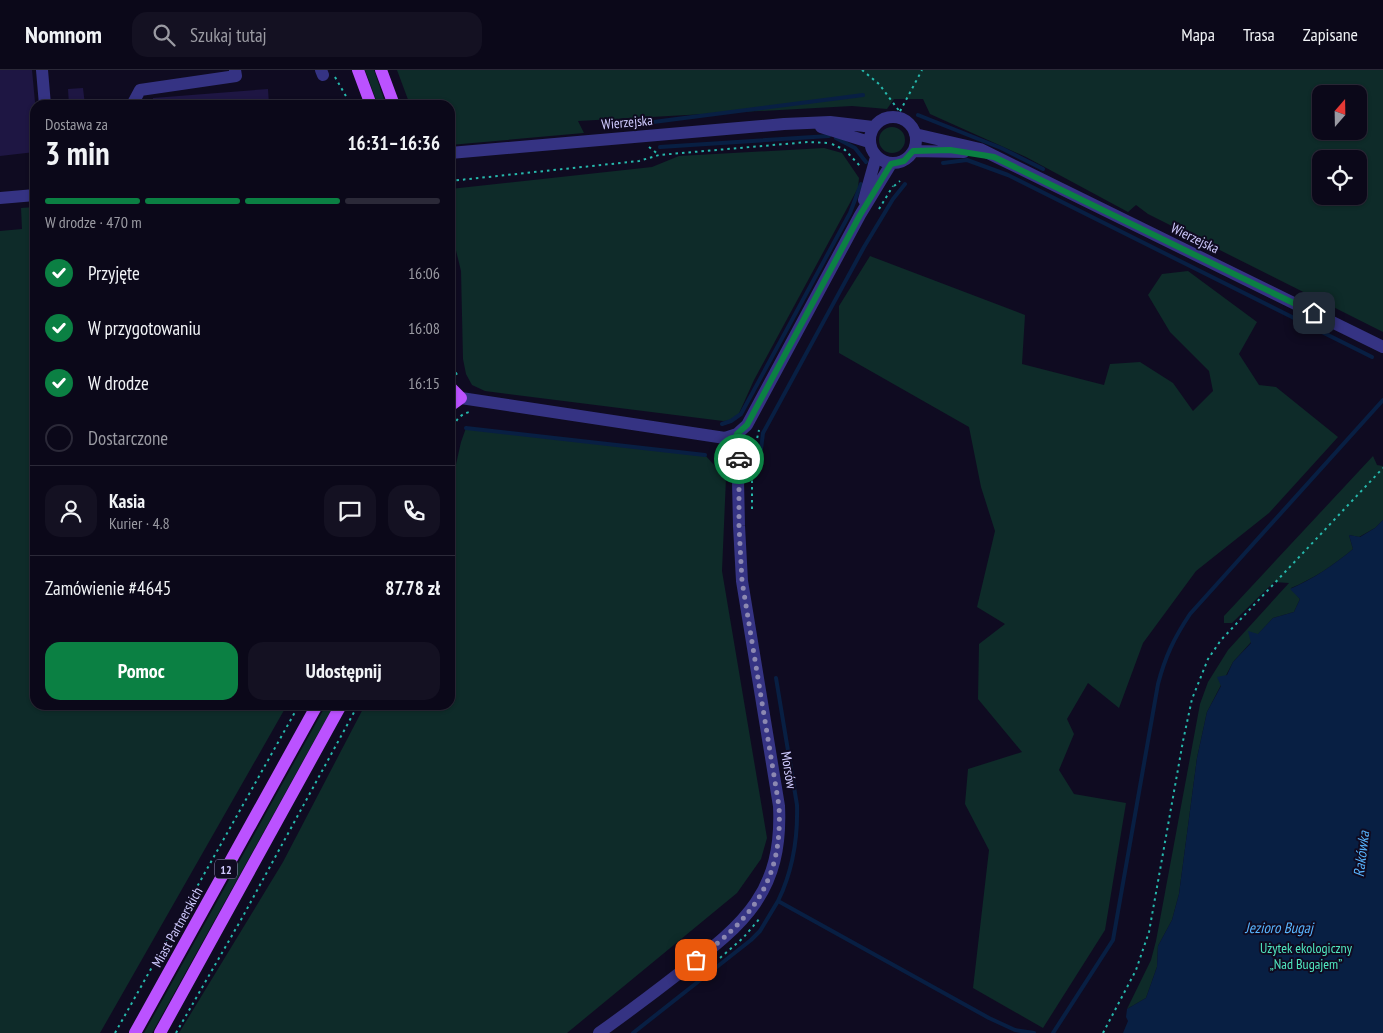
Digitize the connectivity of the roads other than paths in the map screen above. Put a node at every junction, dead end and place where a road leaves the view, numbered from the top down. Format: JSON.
{"nodes":[{"id":1,"x":42,"y":70,"type":"edge"},
{"id":2,"x":235,"y":70,"type":"edge"},
{"id":3,"x":358,"y":70,"type":"edge"},
{"id":4,"x":381,"y":70,"type":"edge"},
{"id":5,"x":45,"y":100,"type":"edge"},
{"id":6,"x":135,"y":100,"type":"edge"},
{"id":7,"x":369,"y":100,"type":"edge"},
{"id":8,"x":392,"y":100,"type":"edge"},
{"id":9,"x":807,"y":123,"type":"junction"},
{"id":10,"x":873,"y":127,"type":"junction"},
{"id":11,"x":915,"y":134,"type":"junction"},
{"id":12,"x":869,"y":142,"type":"junction"},
{"id":13,"x":913,"y":151,"type":"junction"},
{"id":14,"x":455,"y":152,"type":"edge"},
{"id":15,"x":876,"y":157,"type":"junction"},
{"id":16,"x":994,"y":157,"type":"junction"},
{"id":17,"x":891,"y":164,"type":"junction"},
{"id":18,"x":876,"y":178,"type":"junction"},
{"id":19,"x":30,"y":195,"type":"edge"},
{"id":20,"x":0,"y":198,"type":"edge"},
{"id":21,"x":1383,"y":347,"type":"edge"},
{"id":22,"x":455,"y":384,"type":"edge"},
{"id":23,"x":465,"y":399,"type":"junction"},
{"id":24,"x":455,"y":404,"type":"edge"},
{"id":25,"x":737,"y":434,"type":"junction"},
{"id":26,"x":314,"y":710,"type":"edge"},
{"id":27,"x":339,"y":710,"type":"edge"},
{"id":28,"x":135,"y":1033,"type":"edge"},
{"id":29,"x":160,"y":1033,"type":"edge"},
{"id":30,"x":599,"y":1033,"type":"edge"}],
"edges":[{"from":1,"to":5,"type":"street"},
{"from":2,"to":6,"type":"street"},
{"from":3,"to":7,"type":"main road"},
{"from":4,"to":8,"type":"main road"},
{"from":9,"to":10,"type":"street","name":"Wierzejska"},
{"from":9,"to":12,"type":"street","name":"Wierzejska"},
{"from":9,"to":14,"type":"street","name":"Wierzejska"},
{"from":10,"to":11,"type":"street"},
{"from":10,"to":12,"type":"street"},
{"from":11,"to":13,"type":"street"},
{"from":11,"to":16,"type":"street","name":"Wierzejska"},
{"from":12,"to":15,"type":"street"},
{"from":13,"to":16,"type":"street","name":"Wierzejska"},
{"from":13,"to":17,"type":"street"},
{"from":15,"to":17,"type":"street"},
{"from":15,"to":18,"type":"street"},
{"from":16,"to":21,"type":"street","name":"Wierzejska"},
{"from":17,"to":18,"type":"street"},
{"from":18,"to":25,"type":"street"},
{"from":19,"to":20,"type":"street"},
{"from":22,"to":23,"type":"main road"},
{"from":23,"to":24,"type":"main road"},
{"from":23,"to":25,"type":"street"},
{"from":25,"to":30,"type":"street","name":"Morsów"},
{"from":26,"to":28,"type":"main road","name":"Miast Partnerskich","number":"12"},
{"from":27,"to":29,"type":"main road","number":"12"}]}
